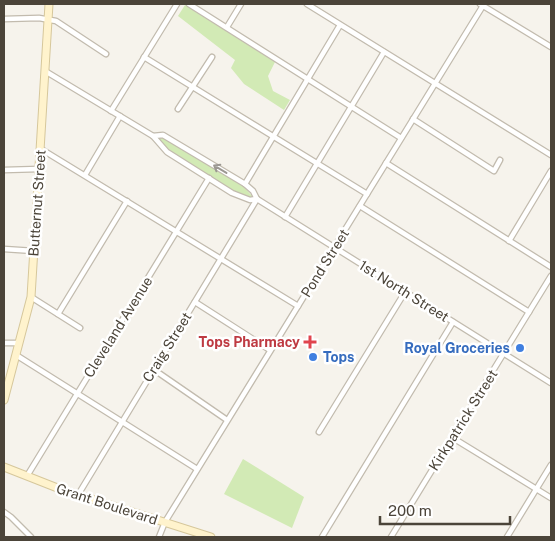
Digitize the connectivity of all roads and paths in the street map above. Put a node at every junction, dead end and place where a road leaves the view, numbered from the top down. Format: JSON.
{"nodes":[{"id":1,"x":49,"y":4,"type":"edge"},
{"id":2,"x":177,"y":4,"type":"edge"},
{"id":3,"x":189,"y":4,"type":"edge"},
{"id":4,"x":241,"y":4,"type":"edge"},
{"id":5,"x":307,"y":4,"type":"edge"},
{"id":6,"x":483,"y":4,"type":"edge"},
{"id":7,"x":4,"y":19,"type":"edge"},
{"id":8,"x":48,"y":19,"type":"junction"},
{"id":9,"x":340,"y":25,"type":"junction"},
{"id":10,"x":227,"y":27,"type":"junction"},
{"id":11,"x":551,"y":47,"type":"edge"},
{"id":12,"x":384,"y":52,"type":"junction"},
{"id":13,"x":106,"y":54,"type":"dead end"},
{"id":14,"x":144,"y":57,"type":"junction"},
{"id":15,"x":212,"y":57,"type":"dead end"},
{"id":16,"x":45,"y":71,"type":"junction"},
{"id":17,"x":308,"y":78,"type":"junction"},
{"id":18,"x":435,"y":83,"type":"junction"},
{"id":19,"x":192,"y":87,"type":"junction"},
{"id":20,"x":352,"y":107,"type":"junction"},
{"id":21,"x":178,"y":109,"type":"dead end"},
{"id":22,"x":111,"y":111,"type":"junction"},
{"id":23,"x":120,"y":116,"type":"junction"},
{"id":24,"x":413,"y":119,"type":"junction"},
{"id":25,"x":153,"y":136,"type":"junction"},
{"id":26,"x":272,"y":137,"type":"junction"},
{"id":27,"x":401,"y":138,"type":"junction"},
{"id":28,"x":41,"y":149,"type":"junction"},
{"id":29,"x":551,"y":155,"type":"edge"},
{"id":30,"x":500,"y":160,"type":"dead end"},
{"id":31,"x":386,"y":162,"type":"junction"},
{"id":32,"x":316,"y":164,"type":"junction"},
{"id":33,"x":40,"y":169,"type":"junction"},
{"id":34,"x":4,"y":170,"type":"edge"},
{"id":35,"x":551,"y":171,"type":"edge"},
{"id":36,"x":85,"y":175,"type":"junction"},
{"id":37,"x":209,"y":178,"type":"junction"},
{"id":38,"x":245,"y":184,"type":"junction"},
{"id":39,"x":367,"y":194,"type":"junction"},
{"id":40,"x":127,"y":200,"type":"junction"},
{"id":41,"x":257,"y":200,"type":"junction"},
{"id":42,"x":360,"y":206,"type":"junction"},
{"id":43,"x":285,"y":217,"type":"junction"},
{"id":44,"x":176,"y":231,"type":"junction"},
{"id":45,"x":509,"y":241,"type":"junction"},
{"id":46,"x":334,"y":248,"type":"junction"},
{"id":47,"x":4,"y":249,"type":"edge"},
{"id":48,"x":34,"y":251,"type":"junction"},
{"id":49,"x":221,"y":259,"type":"junction"},
{"id":50,"x":551,"y":267,"type":"edge"},
{"id":51,"x":551,"y":276,"type":"edge"},
{"id":52,"x":406,"y":292,"type":"junction"},
{"id":53,"x":31,"y":297,"type":"junction"},
{"id":54,"x":195,"y":302,"type":"junction"},
{"id":55,"x":298,"y":306,"type":"junction"},
{"id":56,"x":529,"y":312,"type":"junction"},
{"id":57,"x":58,"y":314,"type":"junction"},
{"id":58,"x":453,"y":322,"type":"junction"},
{"id":59,"x":80,"y":328,"type":"dead end"},
{"id":60,"x":4,"y":343,"type":"edge"},
{"id":61,"x":19,"y":343,"type":"junction"},
{"id":62,"x":270,"y":350,"type":"junction"},
{"id":63,"x":504,"y":353,"type":"junction"},
{"id":64,"x":16,"y":355,"type":"junction"},
{"id":65,"x":153,"y":369,"type":"junction"},
{"id":66,"x":551,"y":383,"type":"edge"},
{"id":67,"x":77,"y":393,"type":"junction"},
{"id":68,"x":4,"y":400,"type":"edge"},
{"id":69,"x":227,"y":420,"type":"junction"},
{"id":70,"x":121,"y":421,"type":"junction"},
{"id":71,"x":319,"y":432,"type":"dead end"},
{"id":72,"x":453,"y":438,"type":"junction"},
{"id":73,"x":551,"y":465,"type":"edge"},
{"id":74,"x":4,"y":467,"type":"edge"},
{"id":75,"x":197,"y":469,"type":"junction"},
{"id":76,"x":27,"y":476,"type":"junction"},
{"id":77,"x":537,"y":489,"type":"junction"},
{"id":78,"x":78,"y":495,"type":"junction"},
{"id":79,"x":551,"y":498,"type":"edge"},
{"id":80,"x":4,"y":512,"type":"edge"},
{"id":81,"x":165,"y":522,"type":"junction"},
{"id":82,"x":31,"y":537,"type":"edge"},
{"id":83,"x":159,"y":537,"type":"edge"},
{"id":84,"x":211,"y":537,"type":"edge"},
{"id":85,"x":322,"y":537,"type":"edge"},
{"id":86,"x":391,"y":537,"type":"edge"},
{"id":87,"x":507,"y":537,"type":"edge"}],
"edges":[{"from":1,"to":8,"type":"street","name":"Butternut Street"},
{"from":2,"to":14,"type":"street"},
{"from":3,"to":10,"type":"street"},
{"from":4,"to":10,"type":"street"},
{"from":5,"to":9,"type":"street"},
{"from":6,"to":11,"type":"street"},
{"from":6,"to":18,"type":"street","name":"Pond Street"},
{"from":7,"to":8,"type":"street"},
{"from":8,"to":13,"type":"street"},
{"from":8,"to":16,"type":"street","name":"Butternut Street"},
{"from":9,"to":12,"type":"street"},
{"from":9,"to":17,"type":"street"},
{"from":10,"to":17,"type":"street"},
{"from":12,"to":18,"type":"street"},
{"from":12,"to":20,"type":"street"},
{"from":14,"to":19,"type":"street"},
{"from":14,"to":22,"type":"street"},
{"from":15,"to":19,"type":"street"},
{"from":16,"to":22,"type":"street","name":"1st North Street"},
{"from":16,"to":28,"type":"street","name":"Butternut Street"},
{"from":17,"to":20,"type":"street"},
{"from":17,"to":26,"type":"street"},
{"from":18,"to":24,"type":"street","name":"Pond Street"},
{"from":18,"to":29,"type":"street"},
{"from":19,"to":21,"type":"street"},
{"from":19,"to":26,"type":"street"},
{"from":20,"to":27,"type":"street"},
{"from":20,"to":32,"type":"street"},
{"from":22,"to":23,"type":"street","name":"1st North Street"},
{"from":23,"to":25,"type":"street","name":"1st North Street"},
{"from":23,"to":36,"type":"street"},
{"from":24,"to":27,"type":"street","name":"Pond Street"},
{"from":24,"to":30,"type":"street"},
{"from":25,"to":37,"type":"street","name":"1st North Street"},
{"from":38,"to":25,"type":"street","name":"1st North Street","one_way":true},
{"from":26,"to":32,"type":"street"},
{"from":26,"to":38,"type":"street"},
{"from":27,"to":31,"type":"street","name":"Pond Street"},
{"from":28,"to":33,"type":"street","name":"Butternut Street"},
{"from":28,"to":36,"type":"street"},
{"from":31,"to":39,"type":"street","name":"Pond Street"},
{"from":31,"to":45,"type":"street"},
{"from":32,"to":39,"type":"street"},
{"from":32,"to":43,"type":"street"},
{"from":33,"to":34,"type":"street"},
{"from":33,"to":48,"type":"street","name":"Butternut Street"},
{"from":35,"to":45,"type":"street"},
{"from":36,"to":40,"type":"street"},
{"from":37,"to":41,"type":"street","name":"1st North Street"},
{"from":37,"to":44,"type":"street","name":"Cleveland Avenue"},
{"from":38,"to":41,"type":"street","name":"1st North Street"},
{"from":39,"to":42,"type":"street","name":"Pond Street"},
{"from":40,"to":44,"type":"street"},
{"from":40,"to":57,"type":"street"},
{"from":41,"to":43,"type":"street","name":"1st North Street"},
{"from":41,"to":49,"type":"street","name":"Craig Street"},
{"from":42,"to":46,"type":"street","name":"Pond Street"},
{"from":42,"to":56,"type":"street"},
{"from":43,"to":46,"type":"street","name":"1st North Street"},
{"from":44,"to":49,"type":"street"},
{"from":44,"to":67,"type":"street","name":"Cleveland Avenue"},
{"from":45,"to":50,"type":"street"},
{"from":46,"to":52,"type":"street","name":"1st North Street"},
{"from":46,"to":55,"type":"street","name":"Pond Street"},
{"from":47,"to":48,"type":"street"},
{"from":48,"to":53,"type":"street","name":"Butternut Street"},
{"from":49,"to":54,"type":"street","name":"Craig Street"},
{"from":49,"to":55,"type":"street"},
{"from":51,"to":56,"type":"street","name":"Kirkpatrick Street"},
{"from":52,"to":58,"type":"street","name":"1st North Street"},
{"from":52,"to":71,"type":"street"},
{"from":53,"to":57,"type":"street"},
{"from":53,"to":61,"type":"street","name":"Butternut Street"},
{"from":54,"to":62,"type":"street"},
{"from":54,"to":65,"type":"street","name":"Craig Street"},
{"from":55,"to":62,"type":"street","name":"Pond Street"},
{"from":56,"to":63,"type":"street","name":"Kirkpatrick Street"},
{"from":57,"to":59,"type":"street"},
{"from":58,"to":63,"type":"street","name":"1st North Street"},
{"from":58,"to":85,"type":"street"},
{"from":60,"to":61,"type":"street"},
{"from":61,"to":64,"type":"street","name":"Butternut Street"},
{"from":62,"to":69,"type":"street","name":"Pond Street"},
{"from":63,"to":66,"type":"street","name":"1st North Street"},
{"from":63,"to":72,"type":"street","name":"Kirkpatrick Street"},
{"from":64,"to":67,"type":"street"},
{"from":64,"to":68,"type":"street","name":"Butternut Street"},
{"from":65,"to":69,"type":"street"},
{"from":65,"to":70,"type":"street","name":"Craig Street"},
{"from":67,"to":70,"type":"street"},
{"from":67,"to":76,"type":"street","name":"Cleveland Avenue"},
{"from":69,"to":75,"type":"street","name":"Pond Street"},
{"from":70,"to":75,"type":"street"},
{"from":70,"to":78,"type":"street","name":"Craig Street"},
{"from":72,"to":77,"type":"street"},
{"from":72,"to":86,"type":"street","name":"Kirkpatrick Street"},
{"from":73,"to":77,"type":"street"},
{"from":74,"to":76,"type":"street","name":"Grant Boulevard"},
{"from":75,"to":81,"type":"street","name":"Pond Street"},
{"from":76,"to":78,"type":"street","name":"Grant Boulevard"},
{"from":77,"to":79,"type":"street"},
{"from":77,"to":87,"type":"street"},
{"from":78,"to":81,"type":"street","name":"Grant Boulevard"},
{"from":80,"to":82,"type":"street"},
{"from":81,"to":83,"type":"street","name":"Pond Street"},
{"from":81,"to":84,"type":"street","name":"Grant Boulevard"}]}
